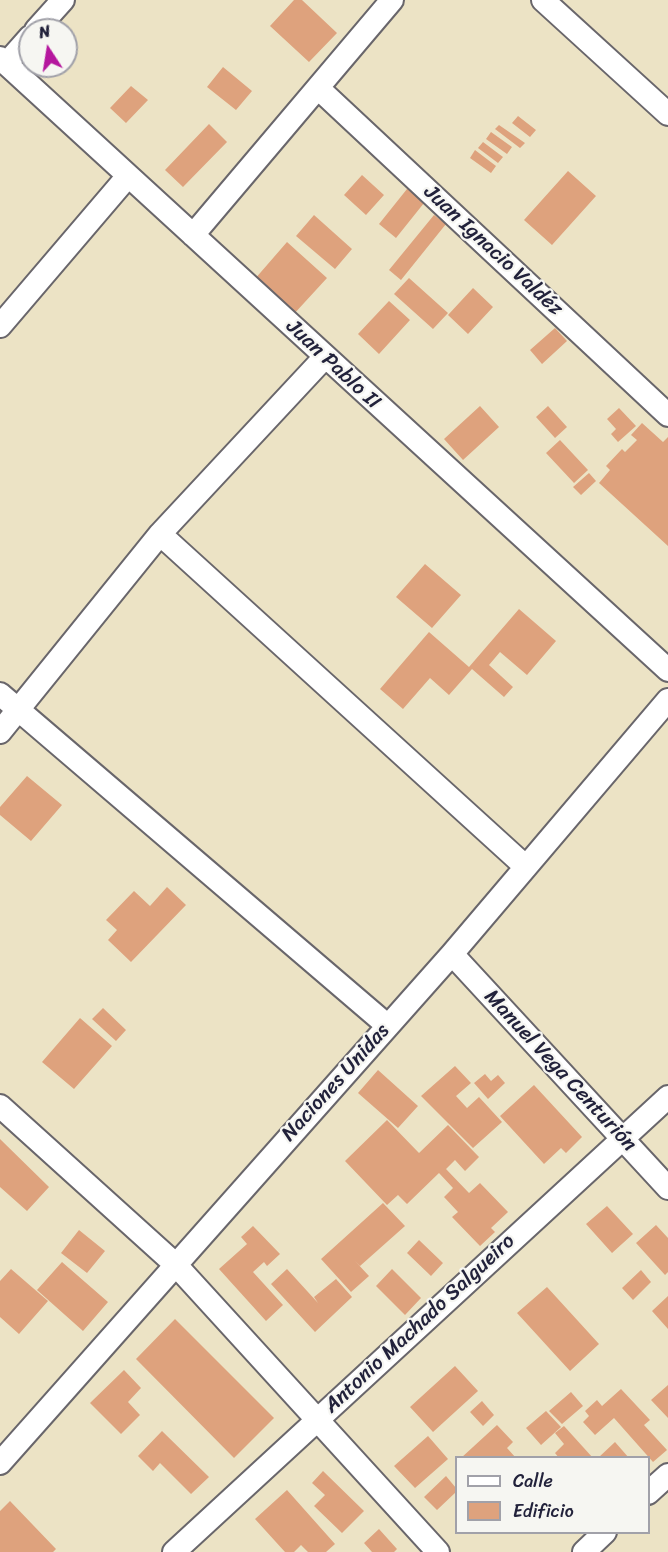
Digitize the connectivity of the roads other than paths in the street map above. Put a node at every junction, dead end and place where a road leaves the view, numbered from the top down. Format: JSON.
{"nodes":[{"id":1,"x":63,"y":0,"type":"edge"},
{"id":2,"x":392,"y":0,"type":"edge"},
{"id":3,"x":543,"y":0,"type":"edge"},
{"id":4,"x":47,"y":18,"type":"edge"},
{"id":5,"x":18,"y":48,"type":"edge"},
{"id":6,"x":3,"y":61,"type":"edge"},
{"id":7,"x":318,"y":88,"type":"junction"},
{"id":8,"x":668,"y":114,"type":"edge"},
{"id":9,"x":128,"y":176,"type":"junction"},
{"id":10,"x":193,"y":235,"type":"junction"},
{"id":11,"x":0,"y":326,"type":"edge"},
{"id":12,"x":324,"y":358,"type":"junction"},
{"id":13,"x":668,"y":415,"type":"edge"},
{"id":14,"x":160,"y":534,"type":"junction"},
{"id":15,"x":668,"y":670,"type":"edge"},
{"id":16,"x":0,"y":694,"type":"edge"},
{"id":17,"x":668,"y":700,"type":"edge"},
{"id":18,"x":19,"y":711,"type":"junction"},
{"id":19,"x":0,"y":732,"type":"edge"},
{"id":20,"x":526,"y":867,"type":"junction"},
{"id":21,"x":452,"y":954,"type":"junction"},
{"id":22,"x":388,"y":1026,"type":"junction"},
{"id":23,"x":668,"y":1097,"type":"edge"},
{"id":24,"x":0,"y":1106,"type":"edge"},
{"id":25,"x":623,"y":1137,"type":"junction"},
{"id":26,"x":668,"y":1188,"type":"edge"},
{"id":27,"x":175,"y":1263,"type":"junction"},
{"id":28,"x":317,"y":1418,"type":"junction"},
{"id":29,"x":0,"y":1463,"type":"edge"},
{"id":30,"x":668,"y":1475,"type":"edge"},
{"id":31,"x":650,"y":1491,"type":"edge"},
{"id":32,"x":604,"y":1534,"type":"edge"},
{"id":33,"x":174,"y":1552,"type":"edge"},
{"id":34,"x":438,"y":1552,"type":"edge"},
{"id":35,"x":584,"y":1552,"type":"edge"}],
"edges":[{"from":1,"to":4,"type":"street"},
{"from":2,"to":7,"type":"street"},
{"from":3,"to":8,"type":"street"},
{"from":5,"to":6,"type":"street"},
{"from":6,"to":9,"type":"street","name":"Juan Pablo II"},
{"from":7,"to":10,"type":"street"},
{"from":7,"to":13,"type":"street","name":"Juan Ignacio Valdéz"},
{"from":9,"to":10,"type":"street","name":"Juan Pablo II"},
{"from":9,"to":11,"type":"street"},
{"from":10,"to":12,"type":"street","name":"Juan Pablo II"},
{"from":12,"to":14,"type":"street"},
{"from":12,"to":15,"type":"street","name":"Juan Pablo II"},
{"from":14,"to":18,"type":"street"},
{"from":14,"to":20,"type":"street"},
{"from":16,"to":18,"type":"street"},
{"from":17,"to":20,"type":"street","name":"Naciones Unidas"},
{"from":18,"to":19,"type":"street"},
{"from":18,"to":22,"type":"street"},
{"from":20,"to":21,"type":"street","name":"Naciones Unidas"},
{"from":21,"to":22,"type":"street","name":"Naciones Unidas"},
{"from":21,"to":25,"type":"street","name":"Manuel Vega Centurión"},
{"from":22,"to":27,"type":"street","name":"Naciones Unidas"},
{"from":23,"to":25,"type":"street","name":"Antonio Machado Salgueiro"},
{"from":24,"to":27,"type":"street"},
{"from":25,"to":26,"type":"street","name":"Manuel Vega Centurión"},
{"from":25,"to":28,"type":"street","name":"Antonio Machado Salgueiro"},
{"from":27,"to":28,"type":"street"},
{"from":27,"to":29,"type":"street","name":"Naciones Unidas"},
{"from":28,"to":33,"type":"street","name":"Antonio Machado Salgueiro"},
{"from":28,"to":34,"type":"street"},
{"from":30,"to":31,"type":"street"},
{"from":32,"to":35,"type":"street"}]}
